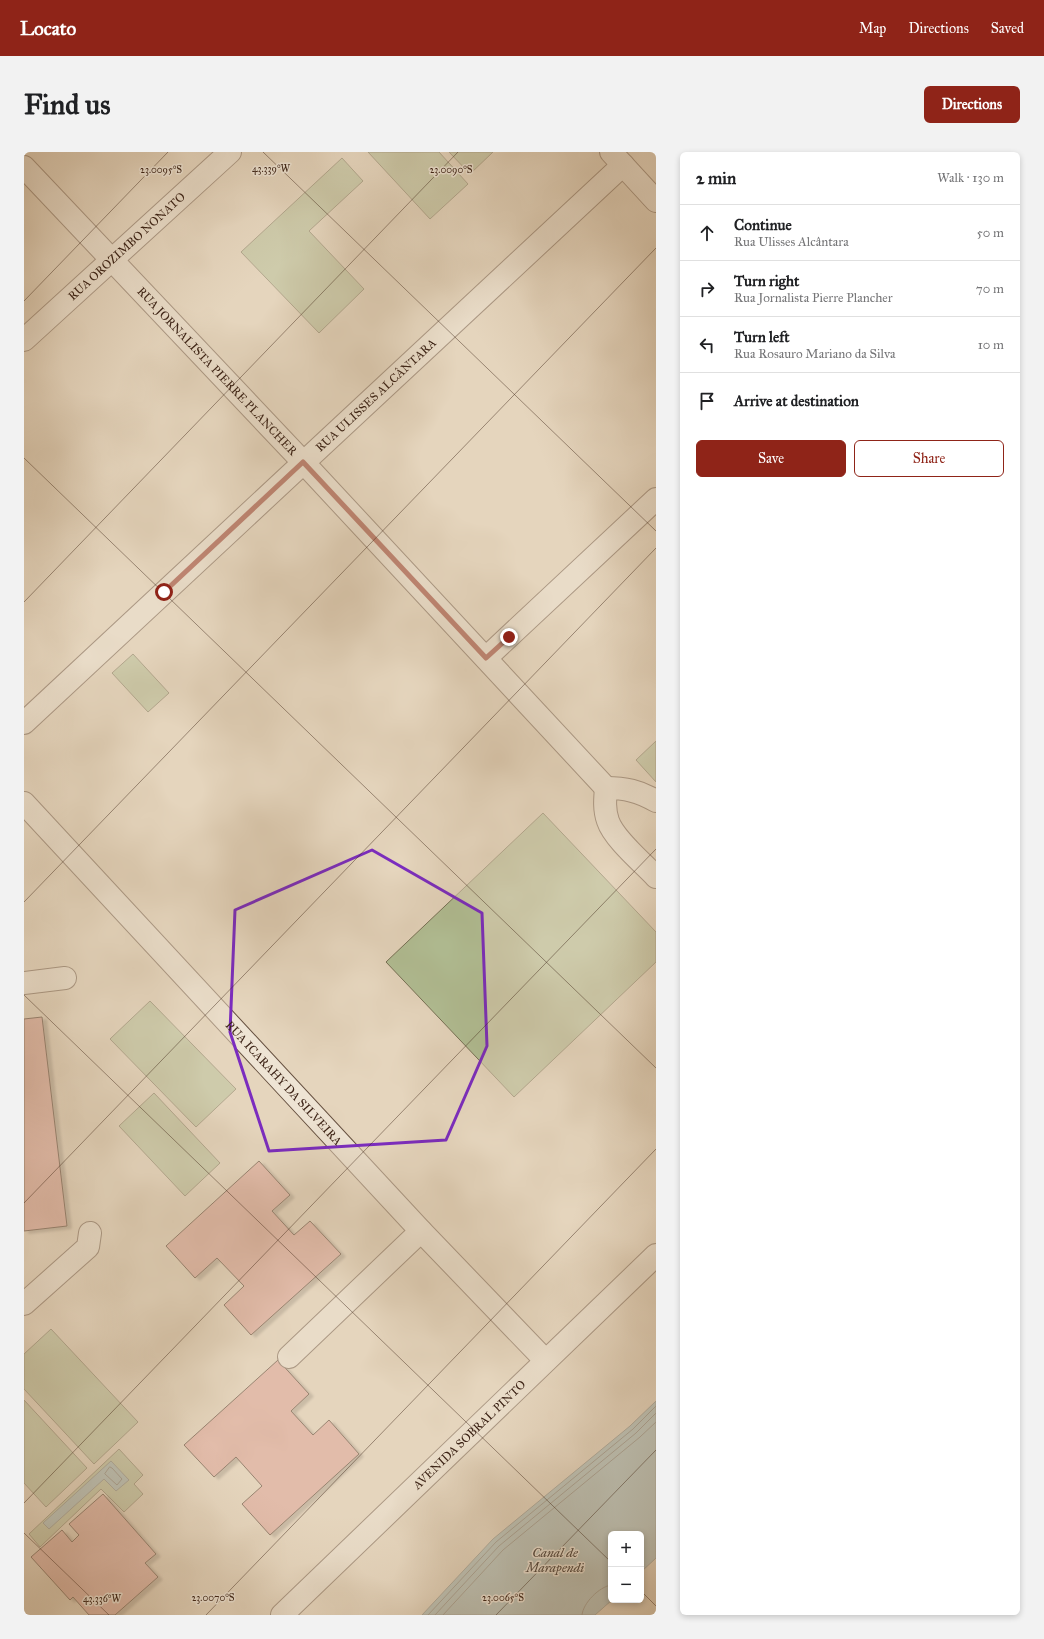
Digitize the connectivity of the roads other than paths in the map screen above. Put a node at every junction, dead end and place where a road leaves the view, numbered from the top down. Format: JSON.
{"nodes":[{"id":1,"x":230,"y":152,"type":"edge"},
{"id":2,"x":617,"y":159,"type":"edge"},
{"id":3,"x":24,"y":167,"type":"edge"},
{"id":4,"x":656,"y":201,"type":"edge"},
{"id":5,"x":112,"y":260,"type":"junction"},
{"id":6,"x":24,"y":340,"type":"edge"},
{"id":7,"x":303,"y":462,"type":"junction"},
{"id":8,"x":656,"y":499,"type":"edge"},
{"id":9,"x":486,"y":658,"type":"junction"},
{"id":10,"x":24,"y":723,"type":"edge"},
{"id":11,"x":606,"y":788,"type":"junction"},
{"id":12,"x":656,"y":801,"type":"edge"},
{"id":13,"x":24,"y":803,"type":"edge"},
{"id":14,"x":656,"y":877,"type":"edge"},
{"id":15,"x":65,"y":978,"type":"dead end"},
{"id":16,"x":24,"y":982,"type":"edge"},
{"id":17,"x":421,"y":1231,"type":"junction"},
{"id":18,"x":90,"y":1233,"type":"dead end"},
{"id":19,"x":656,"y":1255,"type":"edge"},
{"id":20,"x":24,"y":1304,"type":"edge"},
{"id":21,"x":289,"y":1357,"type":"dead end"},
{"id":22,"x":546,"y":1360,"type":"junction"},
{"id":23,"x":282,"y":1615,"type":"edge"}],
"edges":[{"from":1,"to":5,"type":"street","name":"RUA OROZIMBO NONATO"},
{"from":2,"to":4,"type":"street"},
{"from":2,"to":7,"type":"street","name":"RUA ULISSES ALCÂNTARA"},
{"from":3,"to":5,"type":"street","name":"RUA JORNALISTA PIERRE PLANCHER"},
{"from":5,"to":6,"type":"street","name":"RUA OROZIMBO NONATO"},
{"from":5,"to":7,"type":"street","name":"RUA JORNALISTA PIERRE PLANCHER"},
{"from":7,"to":9,"type":"street","name":"RUA JORNALISTA PIERRE PLANCHER"},
{"from":7,"to":10,"type":"street","name":"RUA ULISSES ALCÂNTARA"},
{"from":8,"to":9,"type":"street"},
{"from":9,"to":11,"type":"street","name":"RUA JORNALISTA PIERRE PLANCHER"},
{"from":11,"to":12,"type":"street"},
{"from":11,"to":14,"type":"street"},
{"from":13,"to":17,"type":"street","name":"RUA ICARAHY DA SILVEIRA"},
{"from":15,"to":16,"type":"street"},
{"from":17,"to":21,"type":"street"},
{"from":17,"to":22,"type":"street","name":"RUA ICARAHY DA SILVEIRA"},
{"from":18,"to":20,"type":"street"},
{"from":19,"to":22,"type":"street","name":"AVENIDA SOBRAL PINTO"},
{"from":22,"to":23,"type":"street","name":"AVENIDA SOBRAL PINTO"}]}
